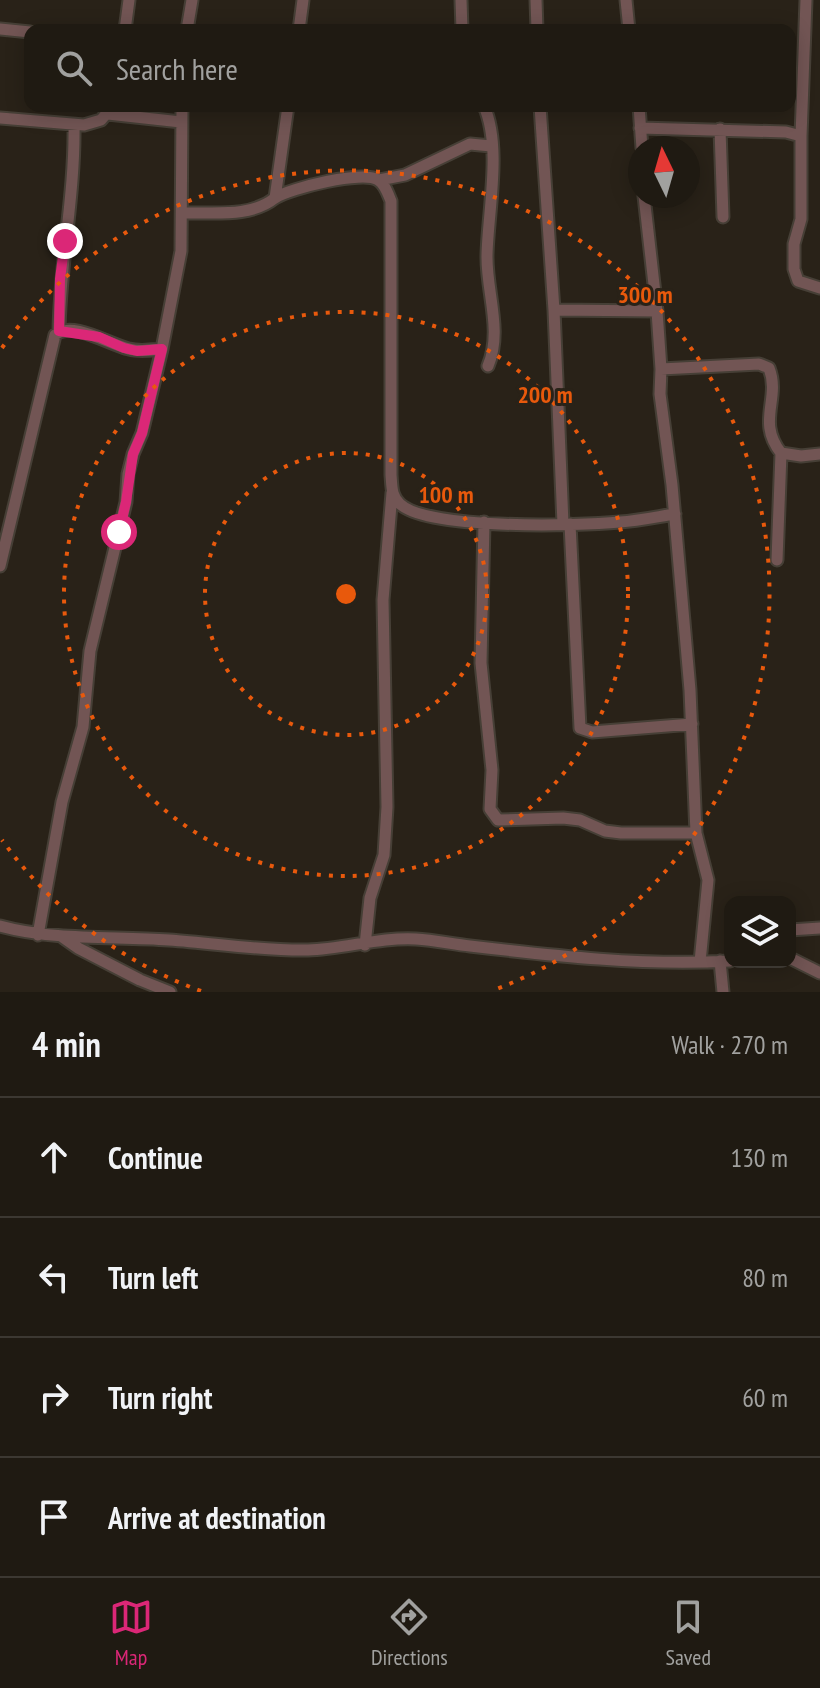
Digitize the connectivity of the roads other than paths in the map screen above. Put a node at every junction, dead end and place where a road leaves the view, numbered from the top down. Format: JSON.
{"nodes":[{"id":1,"x":129,"y":0,"type":"edge"},
{"id":2,"x":192,"y":0,"type":"edge"},
{"id":3,"x":303,"y":0,"type":"edge"},
{"id":4,"x":461,"y":0,"type":"edge"},
{"id":5,"x":536,"y":0,"type":"edge"},
{"id":6,"x":626,"y":0,"type":"edge"},
{"id":7,"x":806,"y":0,"type":"edge"},
{"id":8,"x":126,"y":24,"type":"edge"},
{"id":9,"x":188,"y":24,"type":"edge"},
{"id":10,"x":300,"y":24,"type":"edge"},
{"id":11,"x":462,"y":24,"type":"edge"},
{"id":12,"x":537,"y":24,"type":"edge"},
{"id":13,"x":628,"y":24,"type":"edge"},
{"id":14,"x":0,"y":29,"type":"edge"},
{"id":15,"x":24,"y":31,"type":"edge"},
{"id":16,"x":108,"y":112,"type":"edge"},
{"id":17,"x":122,"y":112,"type":"edge"},
{"id":18,"x":182,"y":112,"type":"edge"},
{"id":19,"x":287,"y":112,"type":"edge"},
{"id":20,"x":486,"y":112,"type":"edge"},
{"id":21,"x":540,"y":112,"type":"edge"},
{"id":22,"x":639,"y":112,"type":"edge"},
{"id":23,"x":0,"y":118,"type":"edge"},
{"id":24,"x":181,"y":122,"type":"junction"},
{"id":25,"x":74,"y":126,"type":"junction"},
{"id":26,"x":640,"y":128,"type":"junction"},
{"id":27,"x":720,"y":129,"type":"junction"},
{"id":28,"x":641,"y":136,"type":"edge"},
{"id":29,"x":801,"y":136,"type":"junction"},
{"id":30,"x":491,"y":146,"type":"junction"},
{"id":31,"x":379,"y":180,"type":"junction"},
{"id":32,"x":275,"y":198,"type":"junction"},
{"id":33,"x":645,"y":208,"type":"edge"},
{"id":34,"x":183,"y":213,"type":"junction"},
{"id":35,"x":723,"y":217,"type":"dead end"},
{"id":36,"x":820,"y":288,"type":"edge"},
{"id":37,"x":554,"y":310,"type":"junction"},
{"id":38,"x":657,"y":311,"type":"junction"},
{"id":39,"x":59,"y":331,"type":"junction"},
{"id":40,"x":162,"y":349,"type":"junction"},
{"id":41,"x":488,"y":366,"type":"dead end"},
{"id":42,"x":661,"y":369,"type":"junction"},
{"id":43,"x":781,"y":453,"type":"junction"},
{"id":44,"x":820,"y":454,"type":"edge"},
{"id":45,"x":392,"y":492,"type":"junction"},
{"id":46,"x":675,"y":514,"type":"junction"},
{"id":47,"x":484,"y":522,"type":"junction"},
{"id":48,"x":566,"y":524,"type":"junction"},
{"id":49,"x":777,"y":560,"type":"dead end"},
{"id":50,"x":0,"y":566,"type":"edge"},
{"id":51,"x":692,"y":724,"type":"junction"},
{"id":52,"x":696,"y":833,"type":"junction"},
{"id":53,"x":0,"y":926,"type":"edge"},
{"id":54,"x":820,"y":928,"type":"edge"},
{"id":55,"x":796,"y":930,"type":"edge"},
{"id":56,"x":38,"y":935,"type":"junction"},
{"id":57,"x":61,"y":935,"type":"junction"},
{"id":58,"x":365,"y":945,"type":"junction"},
{"id":59,"x":724,"y":961,"type":"edge"},
{"id":60,"x":796,"y":961,"type":"edge"},
{"id":61,"x":700,"y":962,"type":"junction"},
{"id":62,"x":725,"y":968,"type":"edge"},
{"id":63,"x":820,"y":973,"type":"edge"},
{"id":64,"x":170,"y":992,"type":"edge"},
{"id":65,"x":723,"y":992,"type":"edge"}],
"edges":[{"from":1,"to":8,"type":"street"},
{"from":2,"to":9,"type":"street"},
{"from":3,"to":10,"type":"street"},
{"from":4,"to":11,"type":"street"},
{"from":5,"to":12,"type":"street"},
{"from":6,"to":13,"type":"street"},
{"from":7,"to":29,"type":"street"},
{"from":14,"to":15,"type":"street"},
{"from":16,"to":25,"type":"street"},
{"from":17,"to":24,"type":"street"},
{"from":18,"to":24,"type":"street"},
{"from":19,"to":32,"type":"street"},
{"from":20,"to":30,"type":"street"},
{"from":21,"to":37,"type":"street"},
{"from":22,"to":26,"type":"street"},
{"from":23,"to":25,"type":"street"},
{"from":24,"to":34,"type":"street"},
{"from":25,"to":39,"type":"street"},
{"from":26,"to":27,"type":"street"},
{"from":26,"to":28,"type":"street"},
{"from":27,"to":29,"type":"street"},
{"from":27,"to":35,"type":"street"},
{"from":29,"to":36,"type":"street"},
{"from":30,"to":31,"type":"street"},
{"from":30,"to":41,"type":"street"},
{"from":31,"to":32,"type":"street"},
{"from":31,"to":45,"type":"street"},
{"from":32,"to":34,"type":"street"},
{"from":33,"to":38,"type":"street"},
{"from":34,"to":40,"type":"street"},
{"from":37,"to":38,"type":"street"},
{"from":37,"to":48,"type":"street"},
{"from":38,"to":42,"type":"street"},
{"from":39,"to":40,"type":"street"},
{"from":39,"to":50,"type":"street"},
{"from":40,"to":56,"type":"street"},
{"from":42,"to":43,"type":"street"},
{"from":42,"to":46,"type":"street"},
{"from":43,"to":44,"type":"street"},
{"from":43,"to":49,"type":"street"},
{"from":45,"to":47,"type":"street"},
{"from":45,"to":58,"type":"street"},
{"from":46,"to":48,"type":"street"},
{"from":46,"to":51,"type":"street"},
{"from":47,"to":48,"type":"street"},
{"from":47,"to":52,"type":"street"},
{"from":48,"to":51,"type":"street"},
{"from":51,"to":52,"type":"street"},
{"from":52,"to":61,"type":"street"},
{"from":53,"to":56,"type":"street"},
{"from":54,"to":55,"type":"street"},
{"from":56,"to":57,"type":"street"},
{"from":57,"to":58,"type":"street"},
{"from":57,"to":64,"type":"street"},
{"from":58,"to":61,"type":"street"},
{"from":59,"to":61,"type":"street"},
{"from":60,"to":63,"type":"street"},
{"from":62,"to":65,"type":"street"}]}
